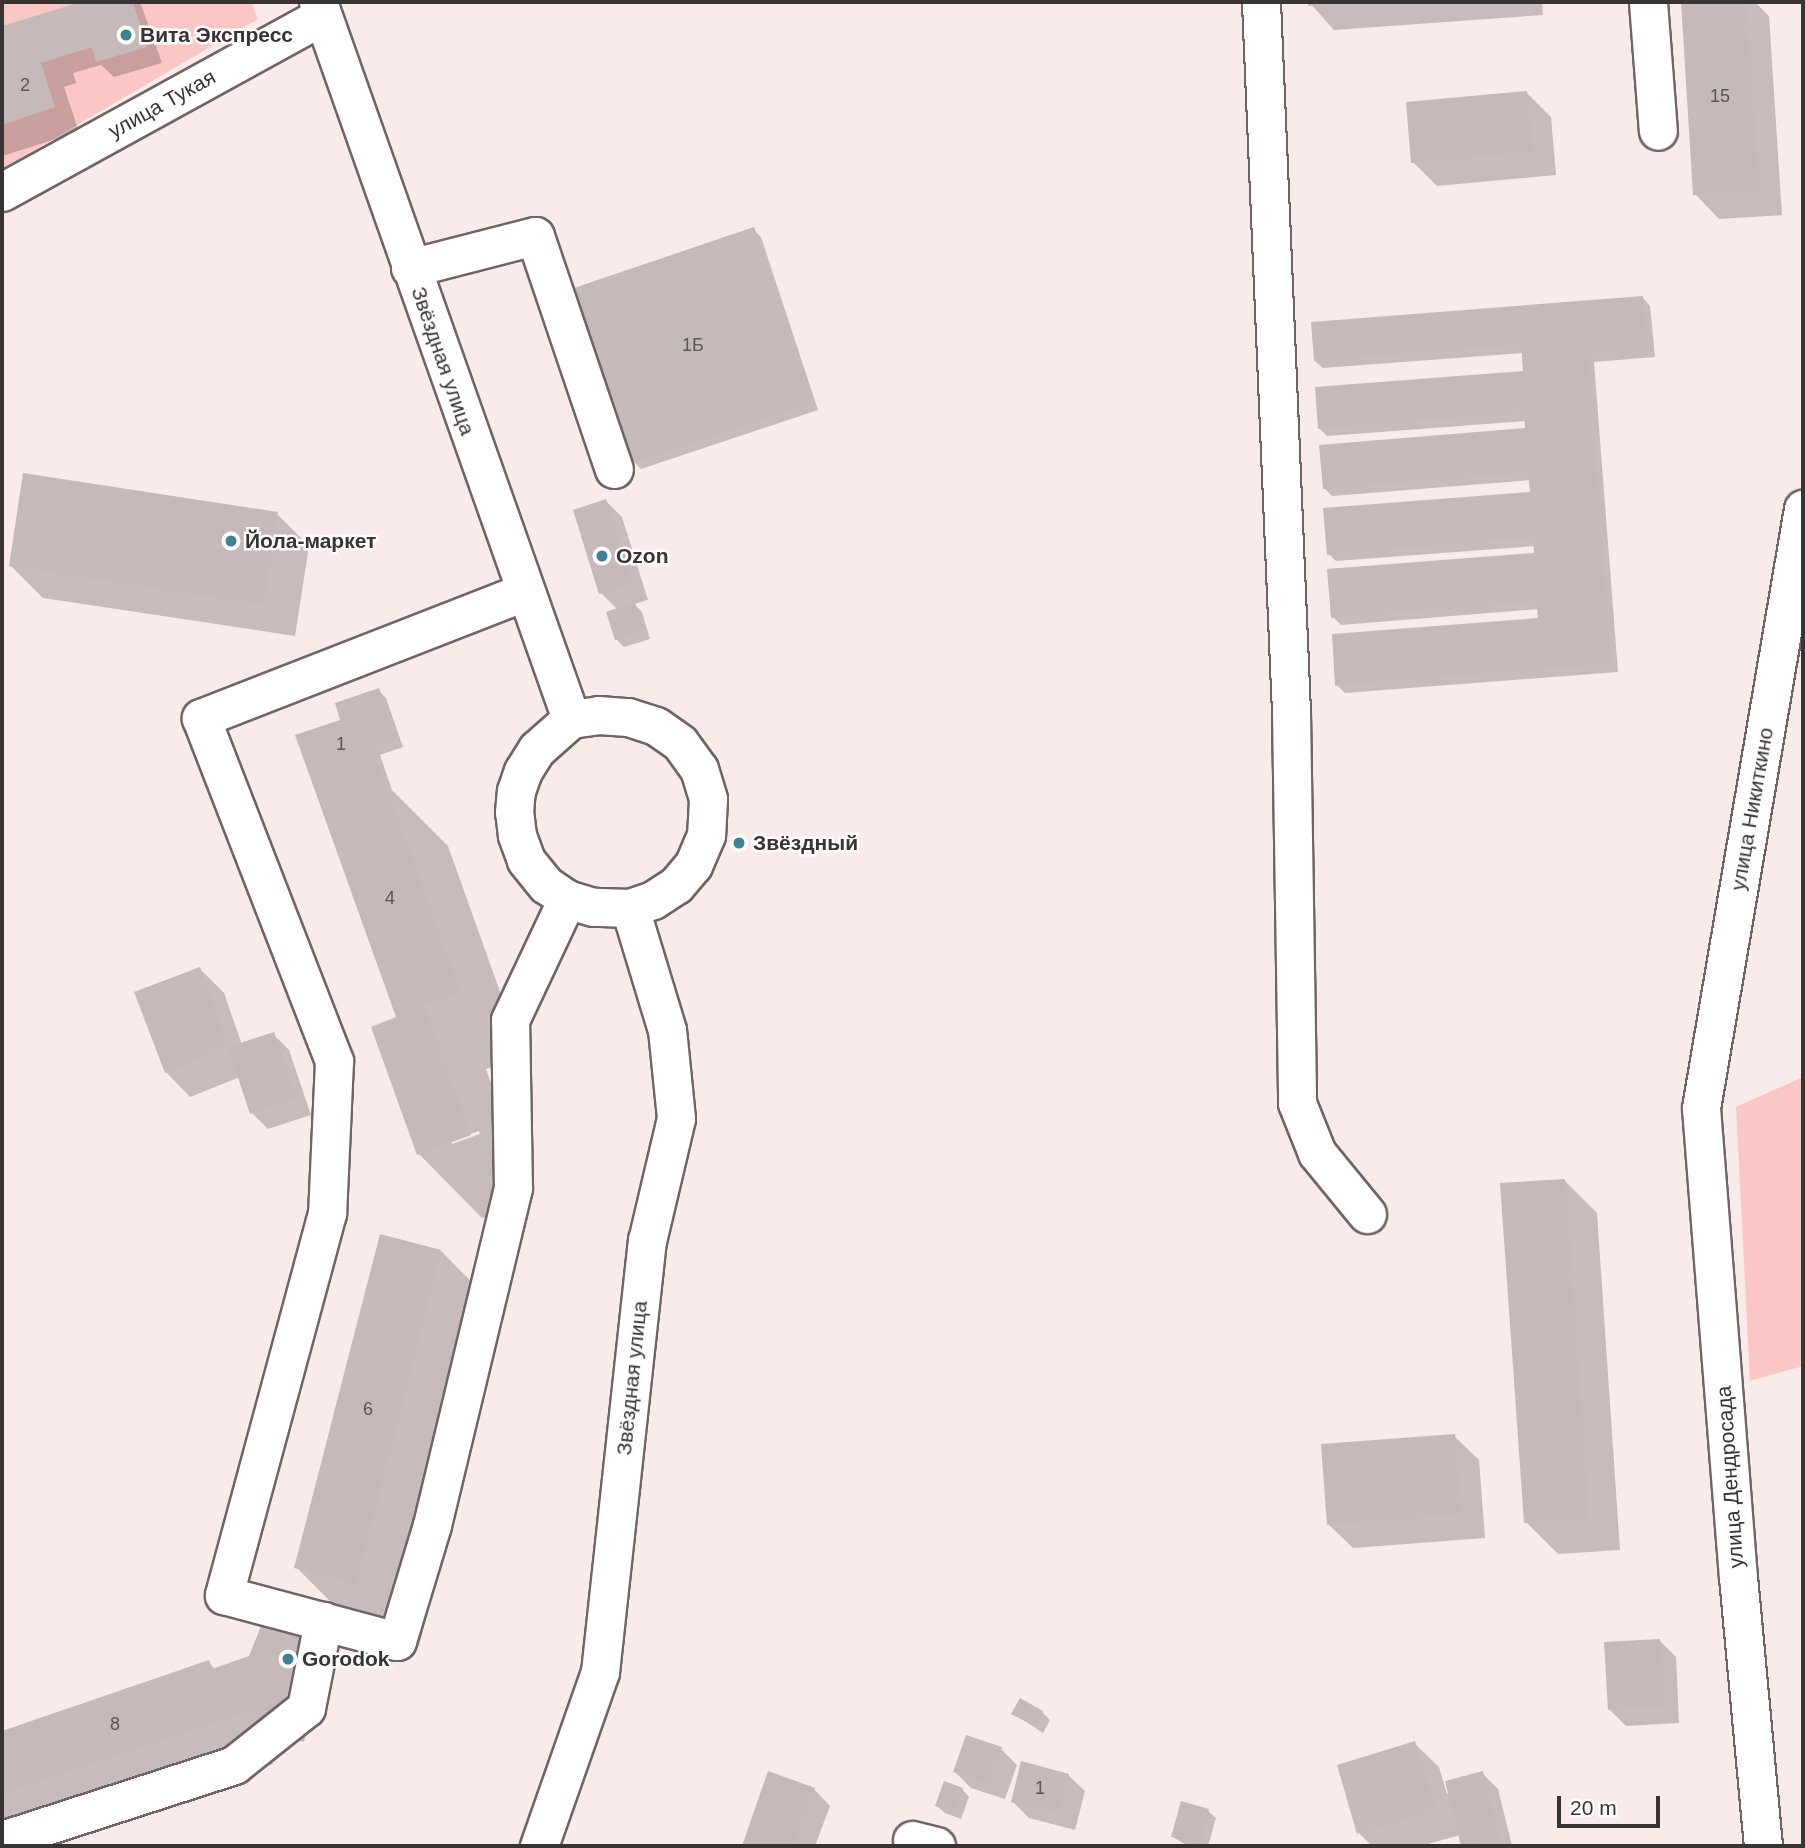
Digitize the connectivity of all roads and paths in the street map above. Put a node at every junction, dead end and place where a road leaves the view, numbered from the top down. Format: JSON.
{"nodes":[{"id":1,"x":1261,"y":2,"type":"edge"},
{"id":2,"x":1648,"y":2,"type":"edge"},
{"id":3,"x":320,"y":9,"type":"edge"},
{"id":4,"x":1658,"y":131,"type":"dead end"},
{"id":5,"x":2,"y":192,"type":"edge"},
{"id":6,"x":410,"y":268,"type":"junction"},
{"id":7,"x":614,"y":469,"type":"dead end"},
{"id":8,"x":1803,"y":509,"type":"edge"},
{"id":9,"x":524,"y":592,"type":"junction"},
{"id":10,"x":571,"y":719,"type":"junction"},
{"id":11,"x":567,"y":899,"type":"junction"},
{"id":12,"x":630,"y":908,"type":"junction"},
{"id":13,"x":1701,"y":1108,"type":"joint"},
{"id":14,"x":1367,"y":1214,"type":"dead end"},
{"id":15,"x":323,"y":1621,"type":"junction"},
{"id":16,"x":2,"y":1840,"type":"edge"},
{"id":17,"x":538,"y":1846,"type":"edge"},
{"id":18,"x":1763,"y":1846,"type":"edge"}],
"edges":[{"from":1,"to":14,"type":"street"},
{"from":2,"to":4,"type":"street"},
{"from":3,"to":5,"type":"street","name":"улица Тукая"},
{"from":3,"to":6,"type":"street","name":"Звёздная улица"},
{"from":6,"to":7,"type":"street"},
{"from":6,"to":9,"type":"street","name":"Звёздная улица"},
{"from":8,"to":13,"type":"street","name":"улица Никиткино"},
{"from":9,"to":10,"type":"street","name":"Звёздная улица"},
{"from":9,"to":15,"type":"street"},
{"from":10,"to":11,"type":"street"},
{"from":10,"to":12,"type":"street"},
{"from":11,"to":12,"type":"street"},
{"from":11,"to":15,"type":"street"},
{"from":12,"to":17,"type":"street","name":"Звёздная улица"},
{"from":13,"to":18,"type":"street","name":"улица Дендросада"},
{"from":15,"to":16,"type":"street"}]}
